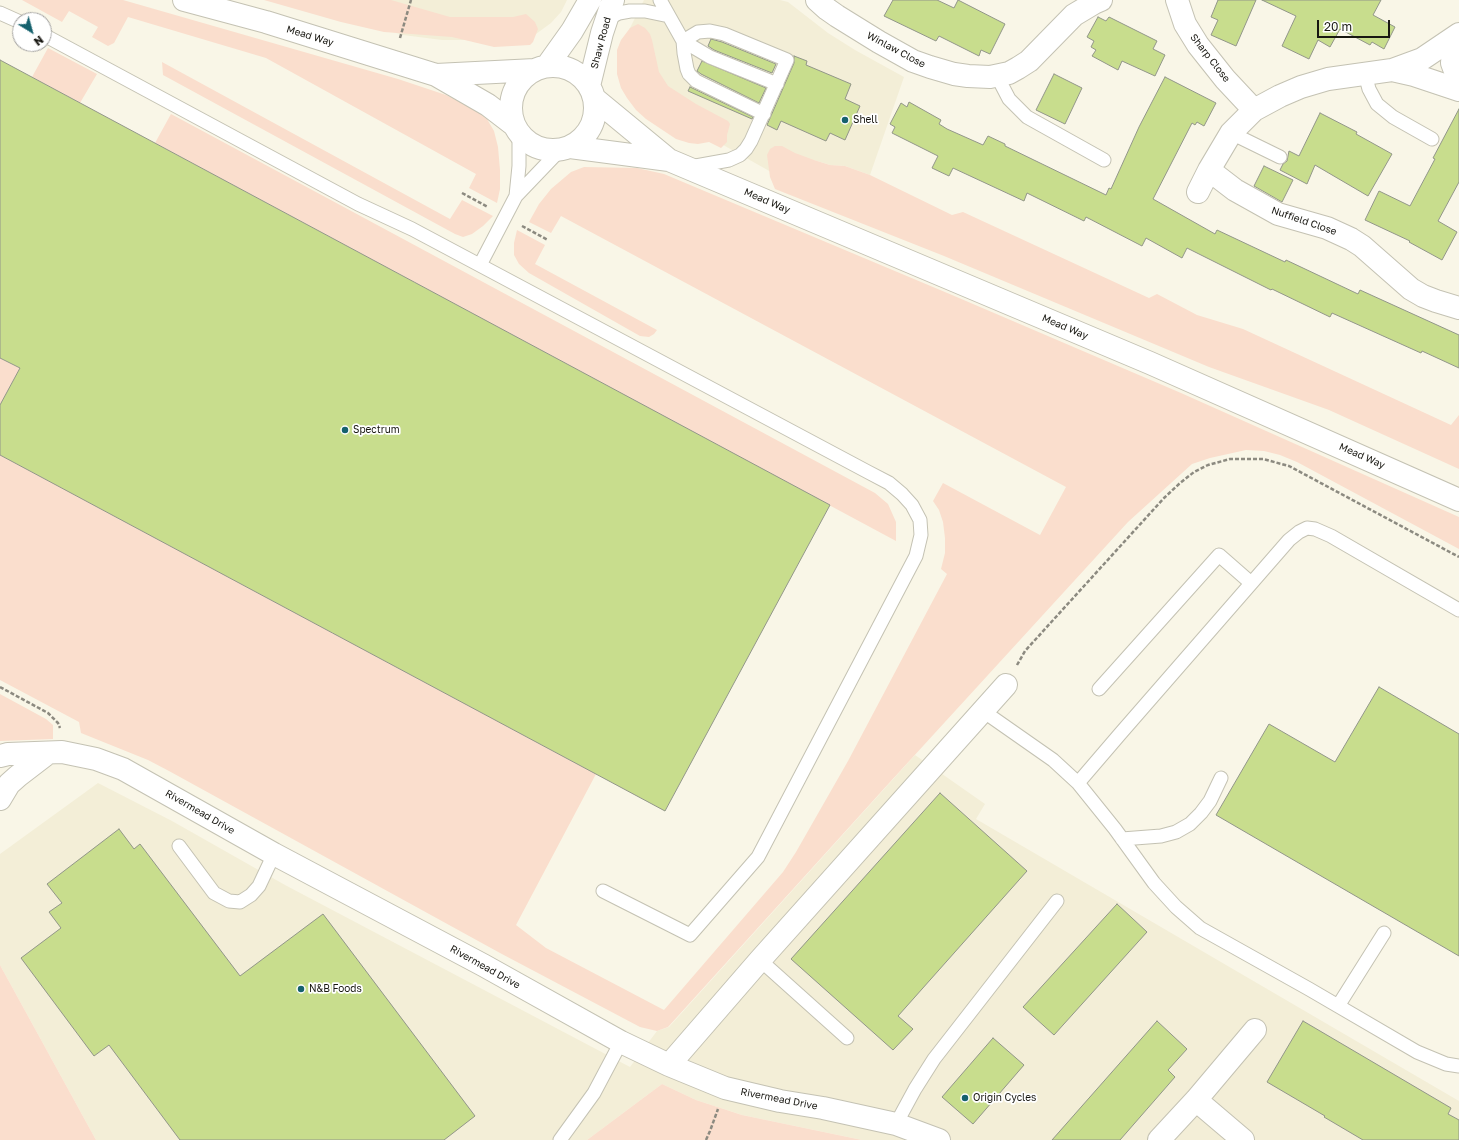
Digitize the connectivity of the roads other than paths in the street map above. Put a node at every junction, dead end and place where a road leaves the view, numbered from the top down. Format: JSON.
{"nodes":[{"id":1,"x":184,"y":0,"type":"edge"},
{"id":2,"x":590,"y":0,"type":"edge"},
{"id":3,"x":660,"y":0,"type":"edge"},
{"id":4,"x":817,"y":0,"type":"edge"},
{"id":5,"x":1101,"y":0,"type":"edge"},
{"id":6,"x":1177,"y":0,"type":"edge"},
{"id":7,"x":610,"y":9,"type":"edge"},
{"id":8,"x":0,"y":13,"type":"edge"},
{"id":9,"x":669,"y":16,"type":"junction"},
{"id":10,"x":12,"y":18,"type":"edge"},
{"id":11,"x":1459,"y":34,"type":"edge"},
{"id":12,"x":52,"y":39,"type":"edge"},
{"id":13,"x":683,"y":41,"type":"junction"},
{"id":14,"x":541,"y":68,"type":"junction"},
{"id":15,"x":1392,"y":70,"type":"junction"},
{"id":16,"x":1365,"y":74,"type":"junction"},
{"id":17,"x":436,"y":75,"type":"junction"},
{"id":18,"x":997,"y":76,"type":"junction"},
{"id":19,"x":1459,"y":80,"type":"edge"},
{"id":20,"x":776,"y":84,"type":"junction"},
{"id":21,"x":1459,"y":90,"type":"edge"},
{"id":22,"x":592,"y":92,"type":"junction"},
{"id":23,"x":1254,"y":110,"type":"junction"},
{"id":24,"x":764,"y":114,"type":"junction"},
{"id":25,"x":516,"y":129,"type":"junction"},
{"id":26,"x":1232,"y":133,"type":"junction"},
{"id":27,"x":1432,"y":139,"type":"dead end"},
{"id":28,"x":565,"y":148,"type":"junction"},
{"id":29,"x":1280,"y":157,"type":"dead end"},
{"id":30,"x":1104,"y":160,"type":"dead end"},
{"id":31,"x":678,"y":163,"type":"junction"},
{"id":32,"x":1209,"y":170,"type":"junction"},
{"id":33,"x":1198,"y":192,"type":"dead end"},
{"id":34,"x":516,"y":196,"type":"junction"},
{"id":35,"x":480,"y":265,"type":"junction"},
{"id":36,"x":1459,"y":308,"type":"edge"},
{"id":37,"x":1459,"y":500,"type":"edge"},
{"id":38,"x":1251,"y":583,"type":"junction"},
{"id":39,"x":1459,"y":610,"type":"edge"},
{"id":40,"x":1006,"y":685,"type":"road end"},
{"id":41,"x":1099,"y":688,"type":"dead end"},
{"id":42,"x":983,"y":711,"type":"junction"},
{"id":43,"x":55,"y":753,"type":"junction"},
{"id":44,"x":0,"y":756,"type":"edge"},
{"id":45,"x":1221,"y":778,"type":"dead end"},
{"id":46,"x":1078,"y":783,"type":"junction"},
{"id":47,"x":0,"y":799,"type":"edge"},
{"id":48,"x":1122,"y":839,"type":"junction"},
{"id":49,"x":179,"y":846,"type":"dead end"},
{"id":50,"x":274,"y":854,"type":"junction"},
{"id":51,"x":603,"y":891,"type":"dead end"},
{"id":52,"x":1057,"y":901,"type":"dead end"},
{"id":53,"x":1384,"y":933,"type":"dead end"},
{"id":54,"x":760,"y":960,"type":"junction"},
{"id":55,"x":1338,"y":1006,"type":"junction"},
{"id":56,"x":1255,"y":1030,"type":"dead end"},
{"id":57,"x":847,"y":1038,"type":"dead end"},
{"id":58,"x":621,"y":1042,"type":"junction"},
{"id":59,"x":669,"y":1065,"type":"junction"},
{"id":60,"x":1459,"y":1066,"type":"edge"},
{"id":61,"x":1196,"y":1100,"type":"junction"},
{"id":62,"x":896,"y":1124,"type":"junction"},
{"id":63,"x":560,"y":1140,"type":"edge"},
{"id":64,"x":939,"y":1140,"type":"edge"},
{"id":65,"x":1160,"y":1140,"type":"edge"},
{"id":66,"x":1243,"y":1140,"type":"edge"}],
"edges":[{"from":1,"to":17,"type":"street","name":"Mead Way"},
{"from":2,"to":14,"type":"street"},
{"from":3,"to":9,"type":"lane"},
{"from":4,"to":18,"type":"street","name":"Winlaw Close"},
{"from":5,"to":18,"type":"street","name":"Winlaw Close"},
{"from":6,"to":23,"type":"street","name":"Sharp Close"},
{"from":7,"to":9,"type":"lane"},
{"from":7,"to":22,"type":"street","name":"Shaw Road"},
{"from":8,"to":10,"type":"lane"},
{"from":9,"to":13,"type":"lane"},
{"from":11,"to":15,"type":"street"},
{"from":11,"to":19,"type":"street"},
{"from":12,"to":35,"type":"lane"},
{"from":13,"to":20,"type":"lane"},
{"from":13,"to":20,"type":"lane"},
{"from":13,"to":24,"type":"lane"},
{"from":14,"to":17,"type":"street","name":"Mead Way"},
{"from":14,"to":22,"type":"street"},
{"from":14,"to":25,"type":"street"},
{"from":15,"to":16,"type":"street"},
{"from":15,"to":21,"type":"street"},
{"from":16,"to":23,"type":"street"},
{"from":16,"to":27,"type":"lane"},
{"from":17,"to":25,"type":"street","name":"Mead Way"},
{"from":18,"to":30,"type":"lane"},
{"from":20,"to":24,"type":"lane"},
{"from":22,"to":28,"type":"street"},
{"from":22,"to":31,"type":"street","name":"Mead Way"},
{"from":23,"to":26,"type":"street"},
{"from":24,"to":31,"type":"lane"},
{"from":25,"to":28,"type":"street"},
{"from":25,"to":34,"type":"lane"},
{"from":26,"to":29,"type":"lane"},
{"from":26,"to":32,"type":"street"},
{"from":28,"to":31,"type":"street","name":"Mead Way"},
{"from":28,"to":34,"type":"lane"},
{"from":31,"to":37,"type":"street","name":"Mead Way"},
{"from":32,"to":33,"type":"street"},
{"from":32,"to":36,"type":"street","name":"Nuffield Close"},
{"from":34,"to":35,"type":"lane"},
{"from":35,"to":51,"type":"lane"},
{"from":38,"to":39,"type":"lane"},
{"from":38,"to":41,"type":"lane"},
{"from":38,"to":46,"type":"lane"},
{"from":40,"to":42,"type":"street"},
{"from":42,"to":46,"type":"lane"},
{"from":42,"to":54,"type":"street"},
{"from":43,"to":44,"type":"street","name":"Rivermead Drive"},
{"from":43,"to":47,"type":"street"},
{"from":43,"to":50,"type":"street","name":"Rivermead Drive"},
{"from":45,"to":48,"type":"lane"},
{"from":46,"to":48,"type":"lane"},
{"from":48,"to":55,"type":"lane"},
{"from":49,"to":50,"type":"lane"},
{"from":50,"to":58,"type":"street","name":"Rivermead Drive"},
{"from":52,"to":62,"type":"lane"},
{"from":53,"to":55,"type":"lane"},
{"from":54,"to":57,"type":"lane"},
{"from":54,"to":59,"type":"street"},
{"from":55,"to":60,"type":"lane"},
{"from":56,"to":61,"type":"street"},
{"from":58,"to":59,"type":"street","name":"Rivermead Drive"},
{"from":58,"to":63,"type":"lane"},
{"from":59,"to":62,"type":"street","name":"Rivermead Drive"},
{"from":61,"to":65,"type":"street"},
{"from":61,"to":66,"type":"street"},
{"from":62,"to":64,"type":"street","name":"Rivermead Drive"}]}
